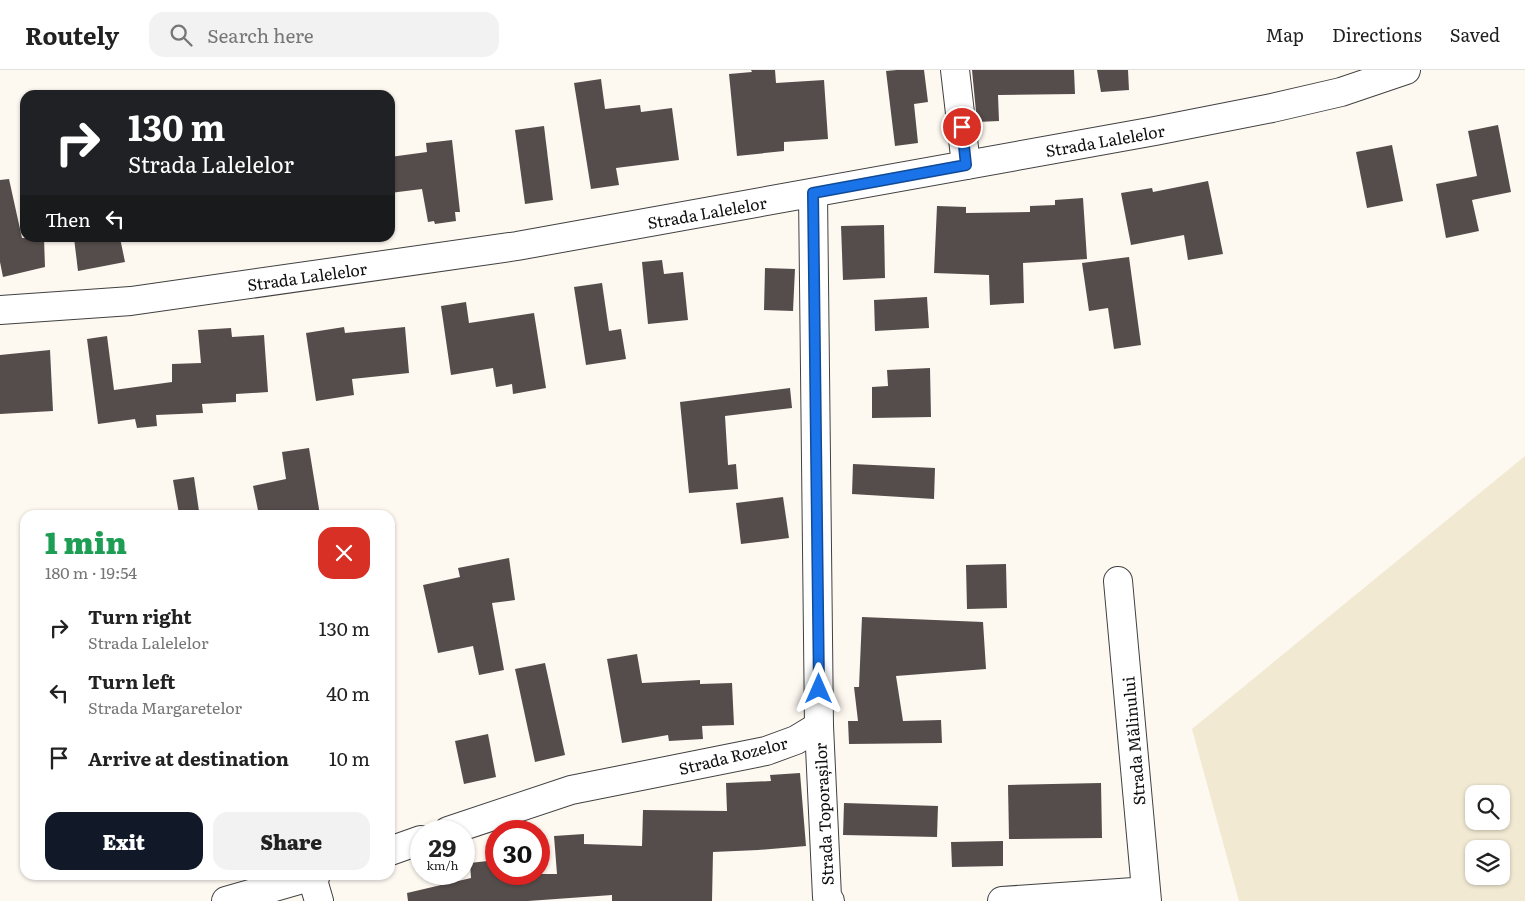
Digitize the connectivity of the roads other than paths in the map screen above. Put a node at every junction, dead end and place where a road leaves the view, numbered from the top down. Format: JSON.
{"nodes":[{"id":1,"x":955,"y":70,"type":"edge"},
{"id":2,"x":1406,"y":70,"type":"edge"},
{"id":3,"x":966,"y":165,"type":"junction"},
{"id":4,"x":813,"y":193,"type":"junction"},
{"id":5,"x":0,"y":310,"type":"edge"},
{"id":6,"x":1118,"y":581,"type":"dead end"},
{"id":7,"x":819,"y":726,"type":"junction"},
{"id":8,"x":475,"y":822,"type":"edge"},
{"id":9,"x":410,"y":844,"type":"edge"},
{"id":10,"x":395,"y":848,"type":"edge"},
{"id":11,"x":316,"y":884,"type":"edge"},
{"id":12,"x":226,"y":901,"type":"edge"},
{"id":13,"x":830,"y":901,"type":"edge"},
{"id":14,"x":1002,"y":901,"type":"edge"},
{"id":15,"x":1146,"y":901,"type":"edge"}],
"edges":[{"from":1,"to":3,"type":"street"},
{"from":2,"to":3,"type":"street","name":"Strada Lalelelor"},
{"from":3,"to":4,"type":"street","name":"Strada Lalelelor"},
{"from":4,"to":5,"type":"street","name":"Strada Lalelelor"},
{"from":4,"to":7,"type":"street"},
{"from":6,"to":15,"type":"street","name":"Strada Mălinului"},
{"from":7,"to":8,"type":"street","name":"Strada Rozelor"},
{"from":7,"to":13,"type":"street","name":"Strada Toporașilor"},
{"from":9,"to":10,"type":"street"},
{"from":11,"to":12,"type":"street"},
{"from":14,"to":15,"type":"street"}]}
